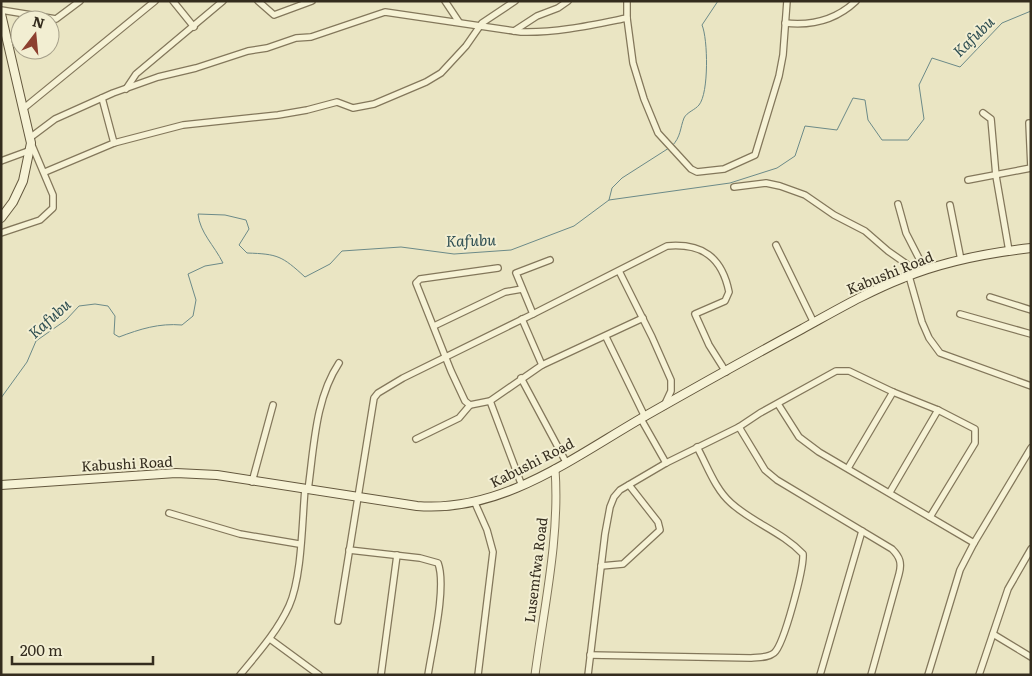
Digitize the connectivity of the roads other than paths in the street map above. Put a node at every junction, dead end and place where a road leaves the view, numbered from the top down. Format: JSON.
{"nodes":[{"id":1,"x":80,"y":1,"type":"edge"},
{"id":2,"x":155,"y":1,"type":"edge"},
{"id":3,"x":173,"y":1,"type":"edge"},
{"id":4,"x":223,"y":1,"type":"edge"},
{"id":5,"x":258,"y":1,"type":"edge"},
{"id":6,"x":312,"y":1,"type":"edge"},
{"id":7,"x":445,"y":1,"type":"edge"},
{"id":8,"x":515,"y":1,"type":"edge"},
{"id":9,"x":568,"y":1,"type":"edge"},
{"id":10,"x":627,"y":1,"type":"edge"},
{"id":11,"x":788,"y":1,"type":"edge"},
{"id":12,"x":856,"y":1,"type":"edge"},
{"id":13,"x":1,"y":10,"type":"edge"},
{"id":14,"x":1,"y":14,"type":"edge"},
{"id":15,"x":626,"y":18,"type":"junction"},
{"id":16,"x":459,"y":22,"type":"junction"},
{"id":17,"x":785,"y":23,"type":"junction"},
{"id":18,"x":194,"y":27,"type":"junction"},
{"id":19,"x":480,"y":27,"type":"junction"},
{"id":20,"x":514,"y":31,"type":"junction"},
{"id":21,"x":126,"y":89,"type":"junction"},
{"id":22,"x":102,"y":98,"type":"junction"},
{"id":23,"x":24,"y":108,"type":"junction"},
{"id":24,"x":983,"y":113,"type":"dead end"},
{"id":25,"x":1029,"y":123,"type":"dead end"},
{"id":26,"x":31,"y":143,"type":"junction"},
{"id":27,"x":114,"y":143,"type":"junction"},
{"id":28,"x":1,"y":161,"type":"edge"},
{"id":29,"x":45,"y":172,"type":"junction"},
{"id":30,"x":996,"y":176,"type":"junction"},
{"id":31,"x":968,"y":180,"type":"dead end"},
{"id":32,"x":734,"y":186,"type":"dead end"},
{"id":33,"x":898,"y":204,"type":"dead end"},
{"id":34,"x":950,"y":205,"type":"dead end"},
{"id":35,"x":1,"y":218,"type":"edge"},
{"id":36,"x":1,"y":233,"type":"edge"},
{"id":37,"x":776,"y":244,"type":"dead end"},
{"id":38,"x":1031,"y":248,"type":"edge"},
{"id":39,"x":1009,"y":251,"type":"junction"},
{"id":40,"x":550,"y":260,"type":"dead end"},
{"id":41,"x":961,"y":260,"type":"junction"},
{"id":42,"x":498,"y":268,"type":"dead end"},
{"id":43,"x":619,"y":271,"type":"junction"},
{"id":44,"x":921,"y":271,"type":"junction"},
{"id":45,"x":909,"y":276,"type":"junction"},
{"id":46,"x":522,"y":289,"type":"junction"},
{"id":47,"x":990,"y":297,"type":"dead end"},
{"id":48,"x":1031,"y":310,"type":"edge"},
{"id":49,"x":533,"y":314,"type":"junction"},
{"id":50,"x":960,"y":314,"type":"dead end"},
{"id":51,"x":643,"y":318,"type":"junction"},
{"id":52,"x":522,"y":319,"type":"junction"},
{"id":53,"x":814,"y":322,"type":"junction"},
{"id":54,"x":434,"y":326,"type":"junction"},
{"id":55,"x":1031,"y":334,"type":"edge"},
{"id":56,"x":606,"y":337,"type":"junction"},
{"id":57,"x":446,"y":358,"type":"junction"},
{"id":58,"x":338,"y":363,"type":"dead end"},
{"id":59,"x":542,"y":366,"type":"junction"},
{"id":60,"x":726,"y":372,"type":"junction"},
{"id":61,"x":521,"y":378,"type":"junction"},
{"id":62,"x":1031,"y":386,"type":"edge"},
{"id":63,"x":893,"y":392,"type":"junction"},
{"id":64,"x":490,"y":401,"type":"junction"},
{"id":65,"x":778,"y":404,"type":"junction"},
{"id":66,"x":273,"y":405,"type":"dead end"},
{"id":67,"x":470,"y":405,"type":"junction"},
{"id":68,"x":664,"y":406,"type":"junction"},
{"id":69,"x":938,"y":410,"type":"junction"},
{"id":70,"x":643,"y":418,"type":"junction"},
{"id":71,"x":739,"y":427,"type":"junction"},
{"id":72,"x":416,"y":439,"type":"dead end"},
{"id":73,"x":697,"y":447,"type":"junction"},
{"id":74,"x":1031,"y":448,"type":"edge"},
{"id":75,"x":566,"y":462,"type":"junction"},
{"id":76,"x":666,"y":463,"type":"junction"},
{"id":77,"x":848,"y":468,"type":"junction"},
{"id":78,"x":555,"y":469,"type":"junction"},
{"id":79,"x":252,"y":482,"type":"junction"},
{"id":80,"x":1,"y":485,"type":"edge"},
{"id":81,"x":629,"y":485,"type":"junction"},
{"id":82,"x":522,"y":486,"type":"junction"},
{"id":83,"x":306,"y":489,"type":"junction"},
{"id":84,"x":890,"y":492,"type":"junction"},
{"id":85,"x":358,"y":497,"type":"junction"},
{"id":86,"x":475,"y":503,"type":"junction"},
{"id":87,"x":169,"y":513,"type":"dead end"},
{"id":88,"x":930,"y":517,"type":"junction"},
{"id":89,"x":862,"y":531,"type":"junction"},
{"id":90,"x":974,"y":542,"type":"junction"},
{"id":91,"x":299,"y":544,"type":"junction"},
{"id":92,"x":1031,"y":549,"type":"edge"},
{"id":93,"x":349,"y":550,"type":"junction"},
{"id":94,"x":397,"y":556,"type":"junction"},
{"id":95,"x":601,"y":566,"type":"junction"},
{"id":96,"x":338,"y":621,"type":"dead end"},
{"id":97,"x":993,"y":634,"type":"junction"},
{"id":98,"x":270,"y":639,"type":"junction"},
{"id":99,"x":590,"y":655,"type":"junction"},
{"id":100,"x":1031,"y":657,"type":"edge"},
{"id":101,"x":240,"y":675,"type":"edge"},
{"id":102,"x":319,"y":675,"type":"edge"},
{"id":103,"x":381,"y":675,"type":"edge"},
{"id":104,"x":428,"y":675,"type":"edge"},
{"id":105,"x":478,"y":675,"type":"edge"},
{"id":106,"x":535,"y":675,"type":"edge"},
{"id":107,"x":588,"y":675,"type":"edge"},
{"id":108,"x":820,"y":675,"type":"edge"},
{"id":109,"x":871,"y":675,"type":"edge"},
{"id":110,"x":928,"y":675,"type":"edge"},
{"id":111,"x":979,"y":675,"type":"edge"}],
"edges":[{"from":1,"to":13,"type":"street"},
{"from":2,"to":23,"type":"street"},
{"from":3,"to":18,"type":"street"},
{"from":4,"to":18,"type":"street"},
{"from":5,"to":6,"type":"street"},
{"from":7,"to":16,"type":"street"},
{"from":8,"to":19,"type":"street"},
{"from":9,"to":20,"type":"street"},
{"from":10,"to":15,"type":"street"},
{"from":11,"to":17,"type":"street"},
{"from":12,"to":17,"type":"street"},
{"from":14,"to":23,"type":"main road"},
{"from":15,"to":17,"type":"street"},
{"from":15,"to":20,"type":"street"},
{"from":16,"to":19,"type":"street"},
{"from":16,"to":21,"type":"street"},
{"from":18,"to":21,"type":"street"},
{"from":19,"to":20,"type":"street"},
{"from":19,"to":27,"type":"street"},
{"from":21,"to":22,"type":"street"},
{"from":22,"to":26,"type":"street"},
{"from":22,"to":27,"type":"street"},
{"from":23,"to":26,"type":"main road"},
{"from":24,"to":30,"type":"street"},
{"from":25,"to":30,"type":"street"},
{"from":26,"to":28,"type":"street"},
{"from":26,"to":29,"type":"street"},
{"from":26,"to":35,"type":"main road"},
{"from":27,"to":29,"type":"street"},
{"from":29,"to":36,"type":"street"},
{"from":30,"to":31,"type":"street"},
{"from":30,"to":39,"type":"street"},
{"from":32,"to":44,"type":"street"},
{"from":33,"to":44,"type":"street"},
{"from":34,"to":41,"type":"street"},
{"from":37,"to":53,"type":"street"},
{"from":38,"to":39,"type":"main road","name":"Kabushi Road"},
{"from":39,"to":41,"type":"main road","name":"Kabushi Road"},
{"from":40,"to":46,"type":"street"},
{"from":41,"to":44,"type":"main road","name":"Kabushi Road"},
{"from":42,"to":54,"type":"street"},
{"from":43,"to":49,"type":"street"},
{"from":43,"to":51,"type":"street"},
{"from":43,"to":60,"type":"street"},
{"from":44,"to":45,"type":"main road","name":"Kabushi Road"},
{"from":45,"to":53,"type":"main road","name":"Kabushi Road"},
{"from":45,"to":62,"type":"street"},
{"from":46,"to":49,"type":"street"},
{"from":46,"to":54,"type":"street"},
{"from":47,"to":48,"type":"street"},
{"from":49,"to":52,"type":"street"},
{"from":50,"to":55,"type":"street"},
{"from":51,"to":56,"type":"street"},
{"from":51,"to":68,"type":"street"},
{"from":52,"to":57,"type":"street"},
{"from":52,"to":59,"type":"street"},
{"from":53,"to":60,"type":"main road","name":"Kabushi Road"},
{"from":54,"to":57,"type":"street"},
{"from":56,"to":59,"type":"street"},
{"from":56,"to":70,"type":"street"},
{"from":57,"to":67,"type":"street"},
{"from":57,"to":85,"type":"street"},
{"from":58,"to":83,"type":"street"},
{"from":59,"to":61,"type":"street"},
{"from":60,"to":68,"type":"main road","name":"Kabushi Road"},
{"from":61,"to":64,"type":"street"},
{"from":61,"to":75,"type":"street"},
{"from":63,"to":65,"type":"street"},
{"from":63,"to":69,"type":"street"},
{"from":63,"to":77,"type":"street"},
{"from":64,"to":67,"type":"street"},
{"from":64,"to":82,"type":"street"},
{"from":65,"to":71,"type":"street"},
{"from":65,"to":77,"type":"street"},
{"from":66,"to":79,"type":"street"},
{"from":67,"to":72,"type":"street"},
{"from":68,"to":70,"type":"main road","name":"Kabushi Road"},
{"from":69,"to":84,"type":"street"},
{"from":69,"to":88,"type":"street"},
{"from":70,"to":75,"type":"main road","name":"Kabushi Road"},
{"from":70,"to":76,"type":"street"},
{"from":71,"to":73,"type":"street"},
{"from":71,"to":89,"type":"street"},
{"from":73,"to":76,"type":"street"},
{"from":73,"to":99,"type":"street"},
{"from":74,"to":90,"type":"street"},
{"from":75,"to":78,"type":"main road","name":"Kabushi Road"},
{"from":76,"to":81,"type":"street"},
{"from":77,"to":84,"type":"street"},
{"from":78,"to":82,"type":"main road","name":"Kabushi Road"},
{"from":78,"to":106,"type":"street","name":"Lusemfwa Road"},
{"from":79,"to":80,"type":"main road","name":"Kabushi Road"},
{"from":79,"to":83,"type":"main road","name":"Kabushi Road"},
{"from":81,"to":95,"type":"street"},
{"from":81,"to":95,"type":"street"},
{"from":82,"to":86,"type":"main road","name":"Kabushi Road"},
{"from":83,"to":85,"type":"main road","name":"Kabushi Road"},
{"from":83,"to":91,"type":"street"},
{"from":84,"to":88,"type":"street"},
{"from":85,"to":86,"type":"main road","name":"Kabushi Road"},
{"from":85,"to":93,"type":"street"},
{"from":86,"to":105,"type":"street"},
{"from":87,"to":91,"type":"street"},
{"from":88,"to":90,"type":"street"},
{"from":89,"to":108,"type":"street"},
{"from":89,"to":109,"type":"street"},
{"from":90,"to":110,"type":"street"},
{"from":91,"to":98,"type":"street"},
{"from":92,"to":97,"type":"street"},
{"from":93,"to":94,"type":"street"},
{"from":93,"to":96,"type":"street"},
{"from":94,"to":103,"type":"street"},
{"from":94,"to":104,"type":"street"},
{"from":95,"to":99,"type":"street"},
{"from":97,"to":100,"type":"street"},
{"from":97,"to":111,"type":"street"},
{"from":98,"to":101,"type":"street"},
{"from":98,"to":102,"type":"street"},
{"from":99,"to":107,"type":"street"}]}
